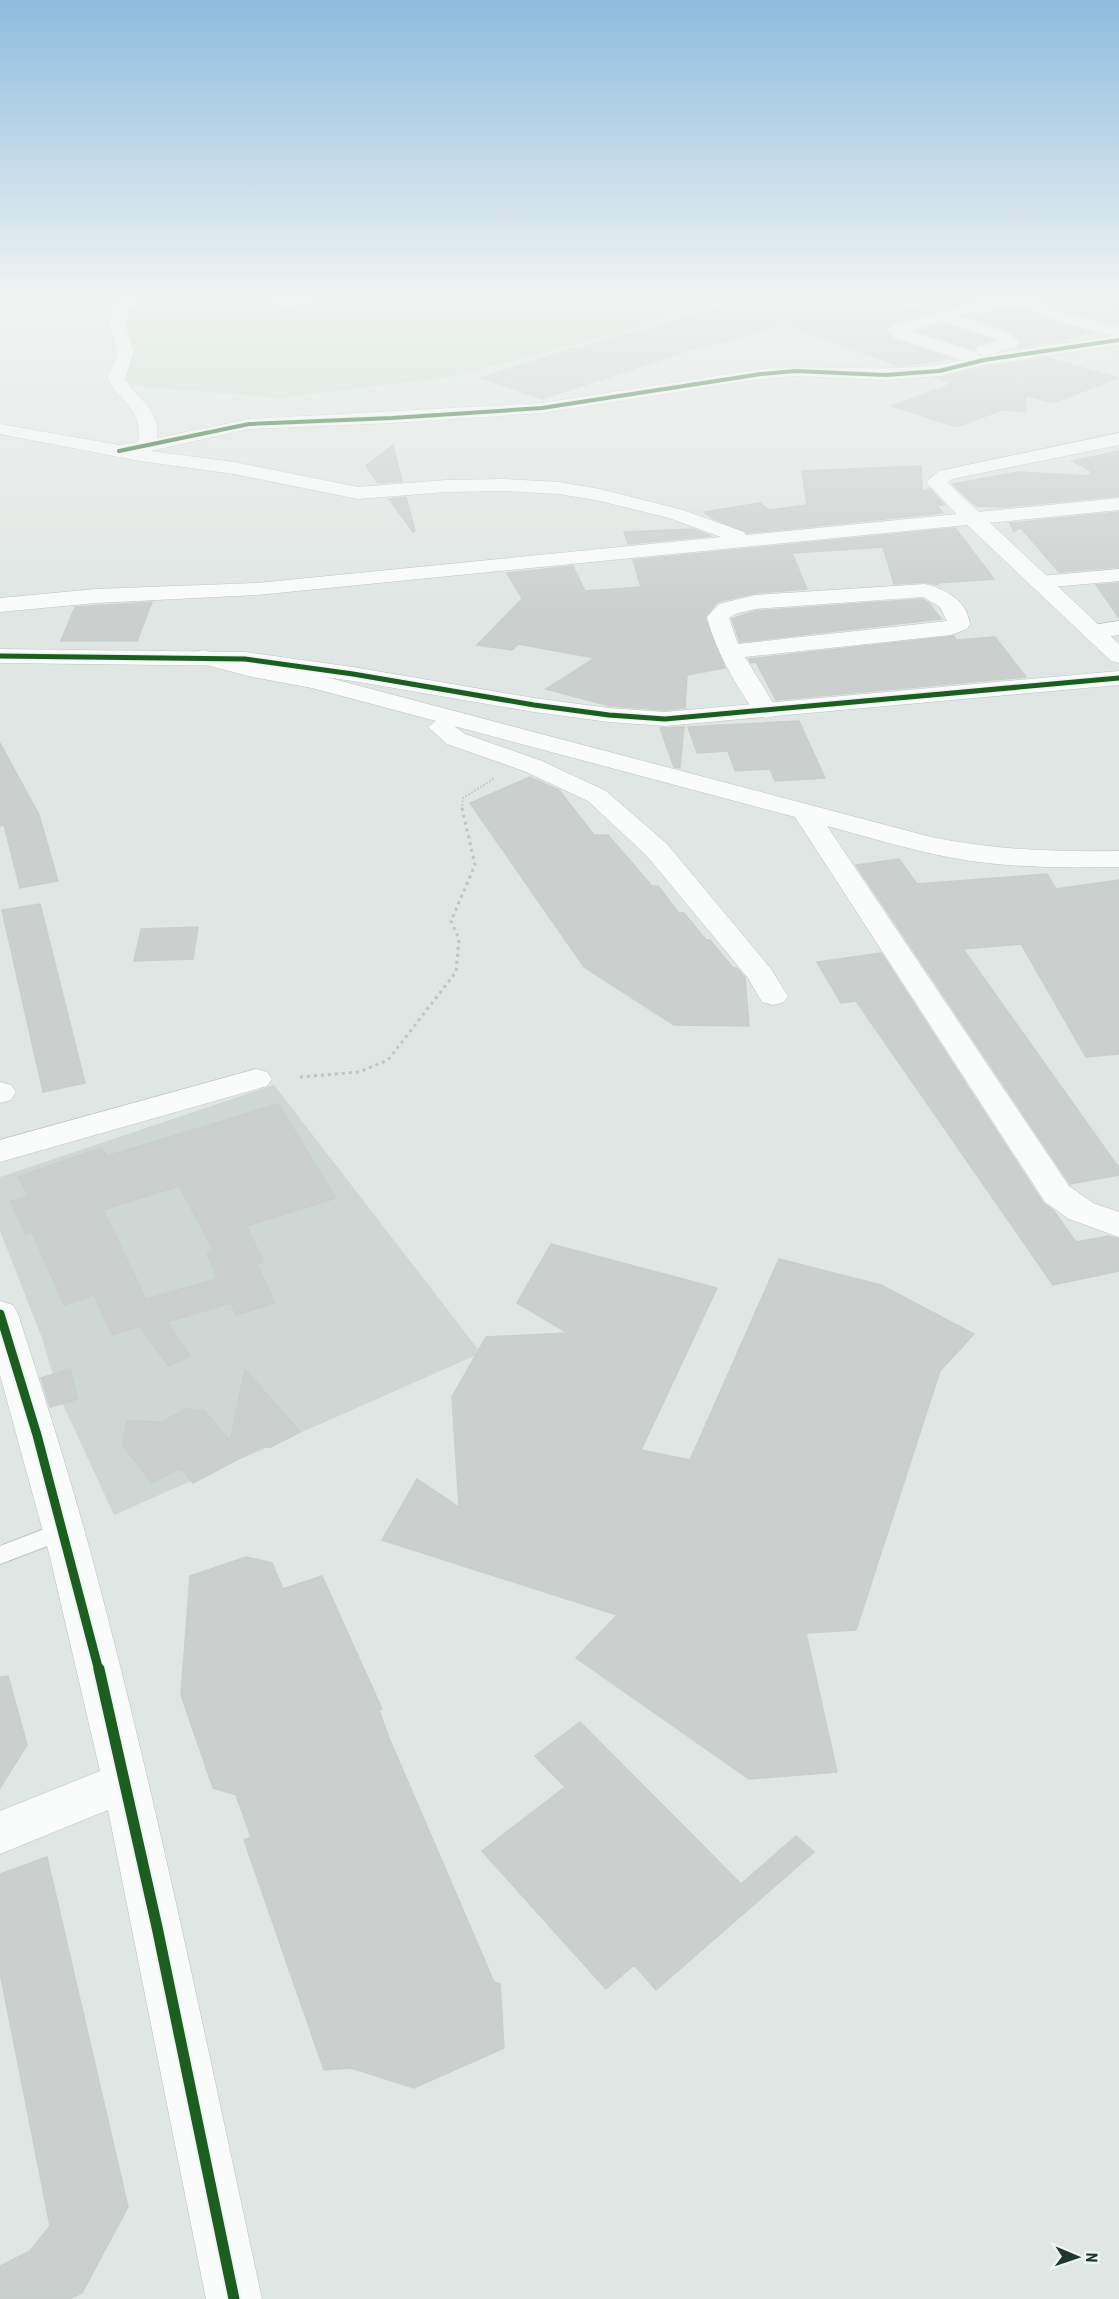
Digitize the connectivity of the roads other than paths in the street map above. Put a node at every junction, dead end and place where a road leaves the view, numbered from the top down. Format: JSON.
{"nodes":[{"id":1,"x":133,"y":401,"type":"edge"},
{"id":2,"x":585,"y":401,"type":"edge"},
{"id":3,"x":0,"y":429,"type":"edge"},
{"id":4,"x":1119,"y":440,"type":"edge"},
{"id":5,"x":146,"y":446,"type":"junction"},
{"id":6,"x":119,"y":451,"type":"junction"},
{"id":7,"x":1119,"y":504,"type":"edge"},
{"id":8,"x":971,"y":518,"type":"junction"},
{"id":9,"x":744,"y":539,"type":"junction"},
{"id":10,"x":1119,"y":575,"type":"edge"},
{"id":11,"x":1041,"y":582,"type":"junction"},
{"id":12,"x":0,"y":605,"type":"edge"},
{"id":13,"x":1119,"y":628,"type":"edge"},
{"id":14,"x":1095,"y":631,"type":"junction"},
{"id":15,"x":732,"y":652,"type":"junction"},
{"id":16,"x":0,"y":656,"type":"edge"},
{"id":17,"x":1119,"y":656,"type":"edge"},
{"id":18,"x":203,"y":657,"type":"junction"},
{"id":19,"x":1119,"y":678,"type":"edge"},
{"id":20,"x":766,"y":711,"type":"junction"},
{"id":21,"x":431,"y":712,"type":"junction"},
{"id":22,"x":803,"y":810,"type":"junction"},
{"id":23,"x":1119,"y":859,"type":"edge"},
{"id":24,"x":773,"y":996,"type":"dead end"},
{"id":25,"x":256,"y":1079,"type":"dead end"},
{"id":26,"x":0,"y":1151,"type":"edge"},
{"id":27,"x":1119,"y":1225,"type":"edge"},
{"id":28,"x":0,"y":1314,"type":"edge"},
{"id":29,"x":63,"y":1531,"type":"junction"},
{"id":30,"x":0,"y":1556,"type":"edge"},
{"id":31,"x":124,"y":1782,"type":"junction"},
{"id":32,"x":0,"y":1833,"type":"edge"},
{"id":33,"x":232,"y":2299,"type":"edge"}],
"edges":[{"from":1,"to":5,"type":"street"},
{"from":2,"to":5,"type":"street"},
{"from":3,"to":6,"type":"street"},
{"from":4,"to":8,"type":"street"},
{"from":5,"to":6,"type":"street"},
{"from":6,"to":9,"type":"street"},
{"from":7,"to":8,"type":"street"},
{"from":8,"to":9,"type":"street"},
{"from":8,"to":11,"type":"street"},
{"from":9,"to":12,"type":"street"},
{"from":10,"to":11,"type":"street"},
{"from":11,"to":14,"type":"street"},
{"from":13,"to":14,"type":"street"},
{"from":14,"to":17,"type":"street"},
{"from":15,"to":15,"type":"street"},
{"from":15,"to":20,"type":"street"},
{"from":16,"to":18,"type":"street"},
{"from":18,"to":20,"type":"street"},
{"from":18,"to":21,"type":"street"},
{"from":19,"to":20,"type":"street"},
{"from":21,"to":22,"type":"street"},
{"from":21,"to":24,"type":"street"},
{"from":22,"to":23,"type":"street"},
{"from":22,"to":27,"type":"street"},
{"from":25,"to":26,"type":"street"},
{"from":28,"to":29,"type":"street"},
{"from":29,"to":30,"type":"lane"},
{"from":29,"to":31,"type":"street"},
{"from":31,"to":32,"type":"street"},
{"from":31,"to":33,"type":"street"}]}
